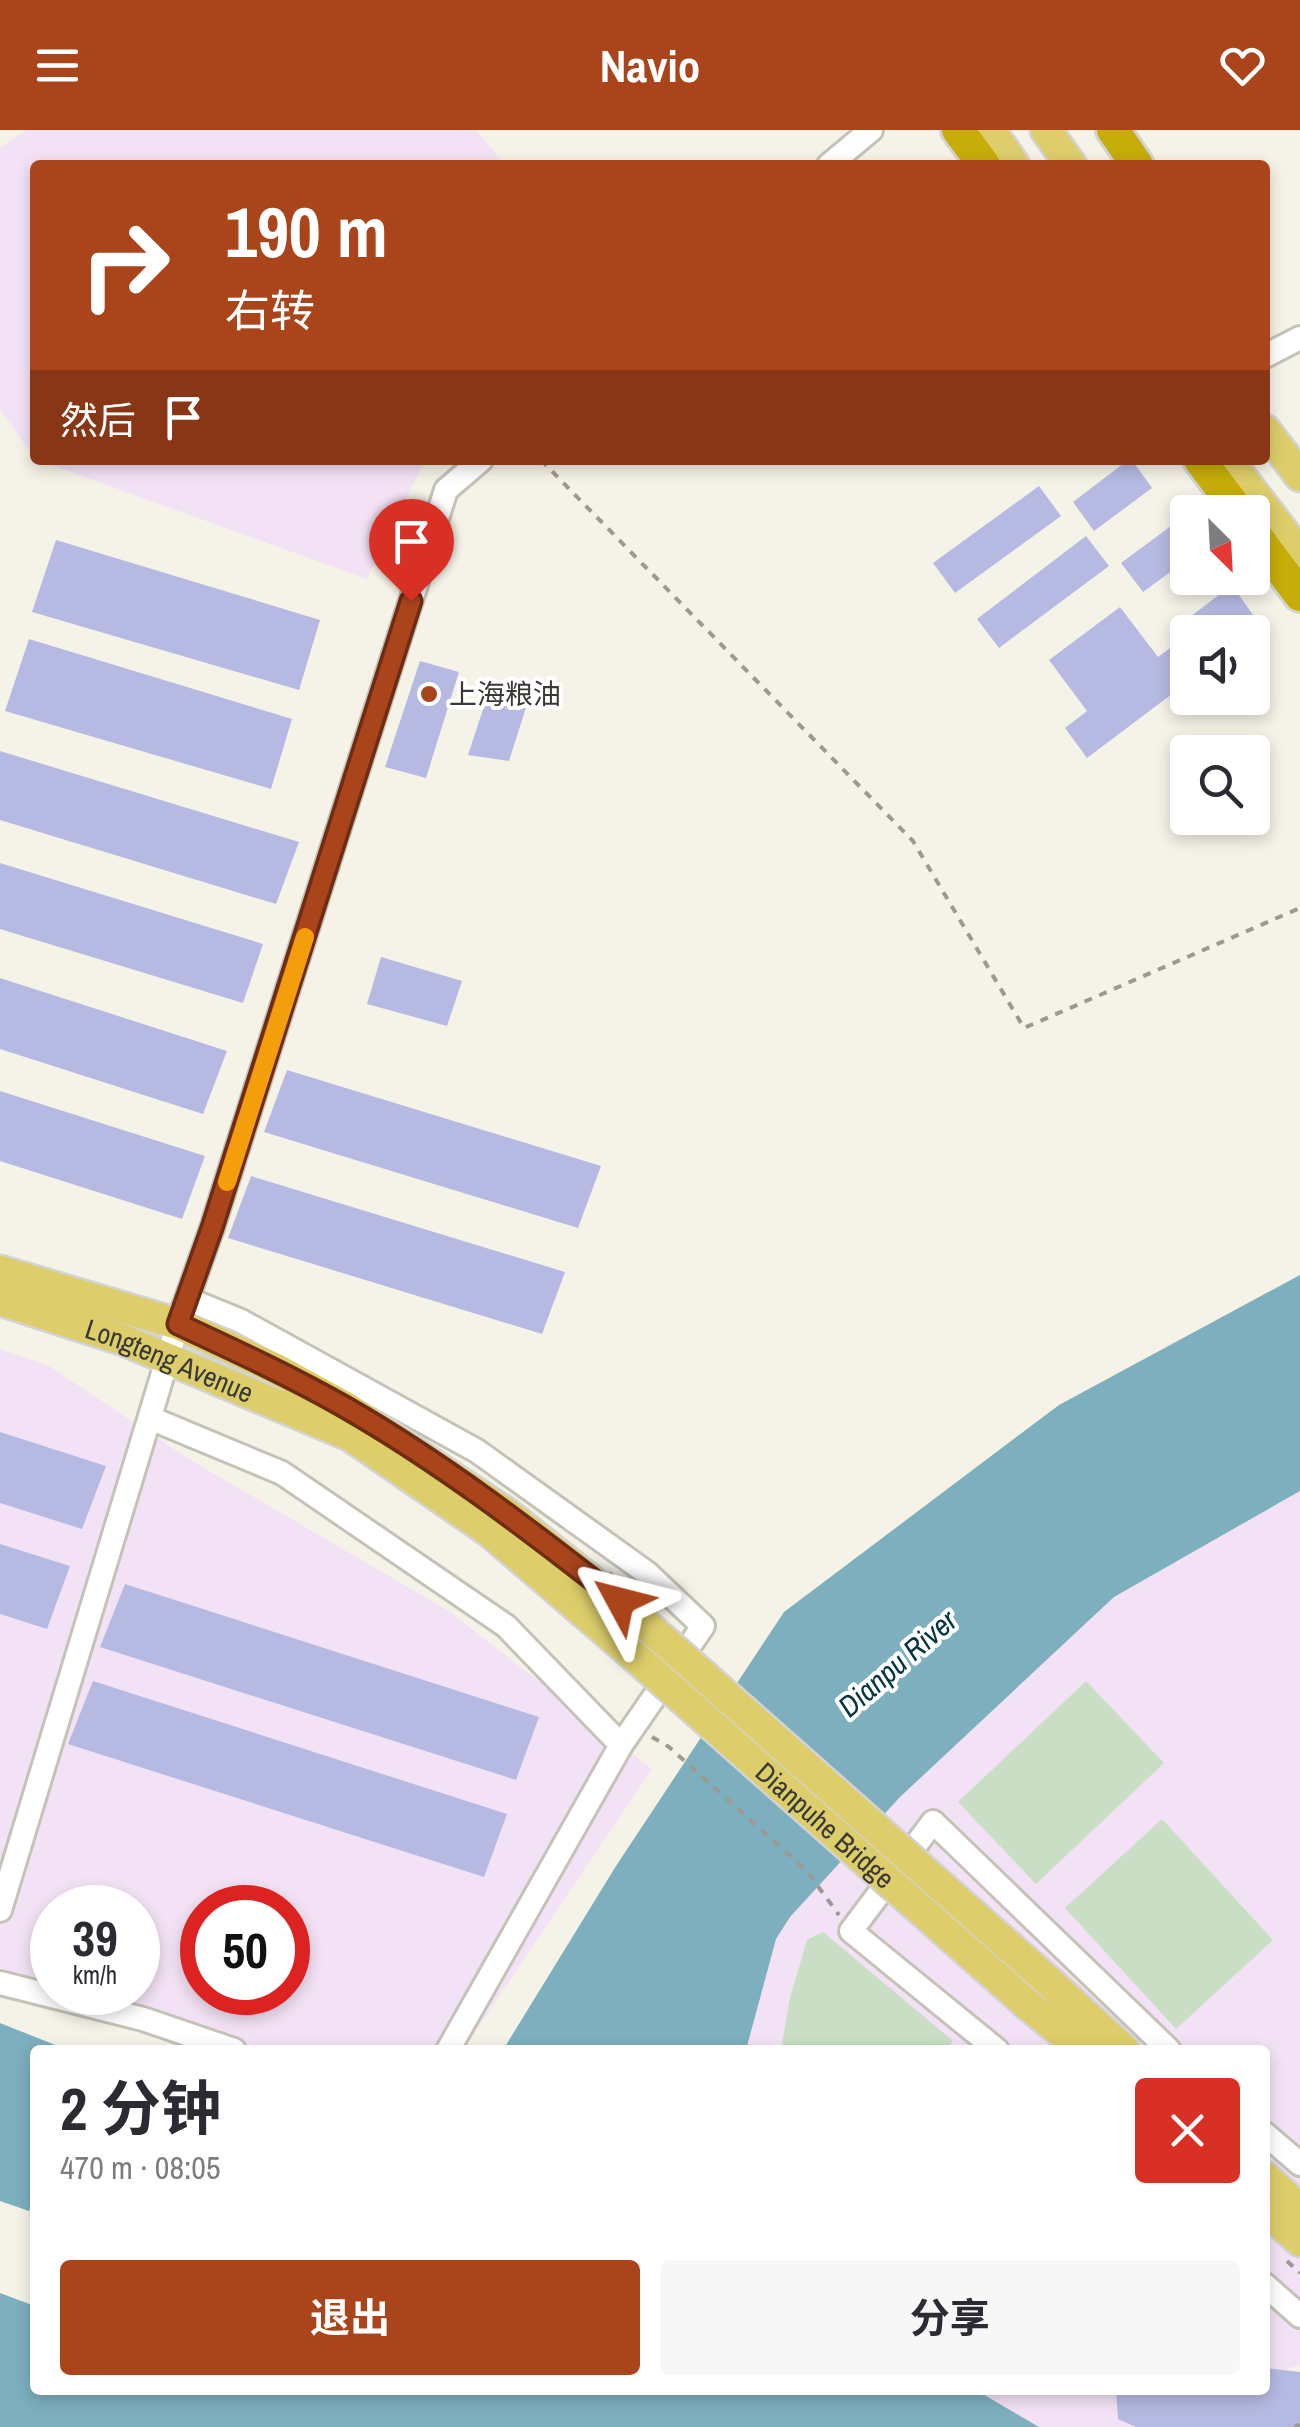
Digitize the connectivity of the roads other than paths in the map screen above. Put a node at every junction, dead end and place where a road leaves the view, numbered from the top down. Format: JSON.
{"nodes":[{"id":1,"x":871,"y":130,"type":"edge"},
{"id":2,"x":958,"y":130,"type":"edge"},
{"id":3,"x":990,"y":130,"type":"edge"},
{"id":4,"x":1046,"y":130,"type":"edge"},
{"id":5,"x":1113,"y":130,"type":"edge"},
{"id":6,"x":836,"y":160,"type":"edge"},
{"id":7,"x":980,"y":160,"type":"edge"},
{"id":8,"x":1011,"y":160,"type":"edge"},
{"id":9,"x":1067,"y":160,"type":"edge"},
{"id":10,"x":1133,"y":160,"type":"edge"},
{"id":11,"x":1300,"y":338,"type":"edge"},
{"id":12,"x":1270,"y":353,"type":"edge"},
{"id":13,"x":1270,"y":437,"type":"edge"},
{"id":14,"x":475,"y":465,"type":"edge"},
{"id":15,"x":1204,"y":465,"type":"edge"},
{"id":16,"x":1231,"y":465,"type":"edge"},
{"id":17,"x":1300,"y":476,"type":"edge"},
{"id":18,"x":1226,"y":495,"type":"edge"},
{"id":19,"x":1270,"y":549,"type":"edge"},
{"id":20,"x":1294,"y":573,"type":"edge"},
{"id":21,"x":0,"y":1270,"type":"edge"},
{"id":22,"x":0,"y":1300,"type":"edge"},
{"id":23,"x":183,"y":1311,"type":"junction"},
{"id":24,"x":168,"y":1358,"type":"junction"},
{"id":25,"x":150,"y":1418,"type":"junction"},
{"id":26,"x":644,"y":1622,"type":"joint"},
{"id":27,"x":623,"y":1646,"type":"joint"},
{"id":28,"x":627,"y":1736,"type":"junction"},
{"id":29,"x":0,"y":1910,"type":"edge"},
{"id":30,"x":0,"y":1983,"type":"edge"},
{"id":31,"x":1037,"y":1992,"type":"junction"},
{"id":32,"x":219,"y":2045,"type":"edge"},
{"id":33,"x":451,"y":2045,"type":"edge"},
{"id":34,"x":991,"y":2045,"type":"edge"},
{"id":35,"x":1080,"y":2045,"type":"edge"},
{"id":36,"x":1116,"y":2045,"type":"edge"},
{"id":37,"x":1165,"y":2045,"type":"edge"},
{"id":38,"x":1270,"y":2138,"type":"edge"},
{"id":39,"x":1300,"y":2164,"type":"edge"},
{"id":40,"x":1270,"y":2182,"type":"edge"},
{"id":41,"x":1300,"y":2209,"type":"edge"},
{"id":42,"x":1270,"y":2214,"type":"edge"},
{"id":43,"x":1300,"y":2242,"type":"edge"},
{"id":44,"x":1270,"y":2289,"type":"edge"},
{"id":45,"x":1300,"y":2316,"type":"edge"}],
"edges":[{"from":1,"to":6,"type":"street"},
{"from":2,"to":7,"type":"highway"},
{"from":3,"to":8,"type":"main road"},
{"from":4,"to":9,"type":"main road"},
{"from":5,"to":10,"type":"highway"},
{"from":11,"to":12,"type":"street"},
{"from":13,"to":17,"type":"main road"},
{"from":14,"to":23,"type":"street"},
{"from":15,"to":18,"type":"highway"},
{"from":16,"to":20,"type":"main road"},
{"from":19,"to":20,"type":"highway"},
{"from":21,"to":23,"type":"main road","name":"Longteng Avenue"},
{"from":22,"to":24,"type":"main road","name":"Longteng Avenue"},
{"from":23,"to":24,"type":"street"},
{"from":23,"to":26,"type":"main road","name":"Longteng Avenue"},
{"from":23,"to":28,"type":"street"},
{"from":24,"to":25,"type":"street"},
{"from":24,"to":27,"type":"main road","name":"Longteng Avenue"},
{"from":25,"to":28,"type":"street"},
{"from":25,"to":29,"type":"street"},
{"from":26,"to":31,"type":"main road","name":"Dianpuhe Bridge","bridge":true},
{"from":27,"to":31,"type":"main road","name":"Dianpuhe Bridge","bridge":true},
{"from":28,"to":33,"type":"street"},
{"from":30,"to":32,"type":"street"},
{"from":31,"to":35,"type":"main road"},
{"from":31,"to":36,"type":"main road"},
{"from":34,"to":37,"type":"street"},
{"from":38,"to":39,"type":"street"},
{"from":40,"to":41,"type":"main road"},
{"from":42,"to":43,"type":"main road"},
{"from":44,"to":45,"type":"street"}]}
